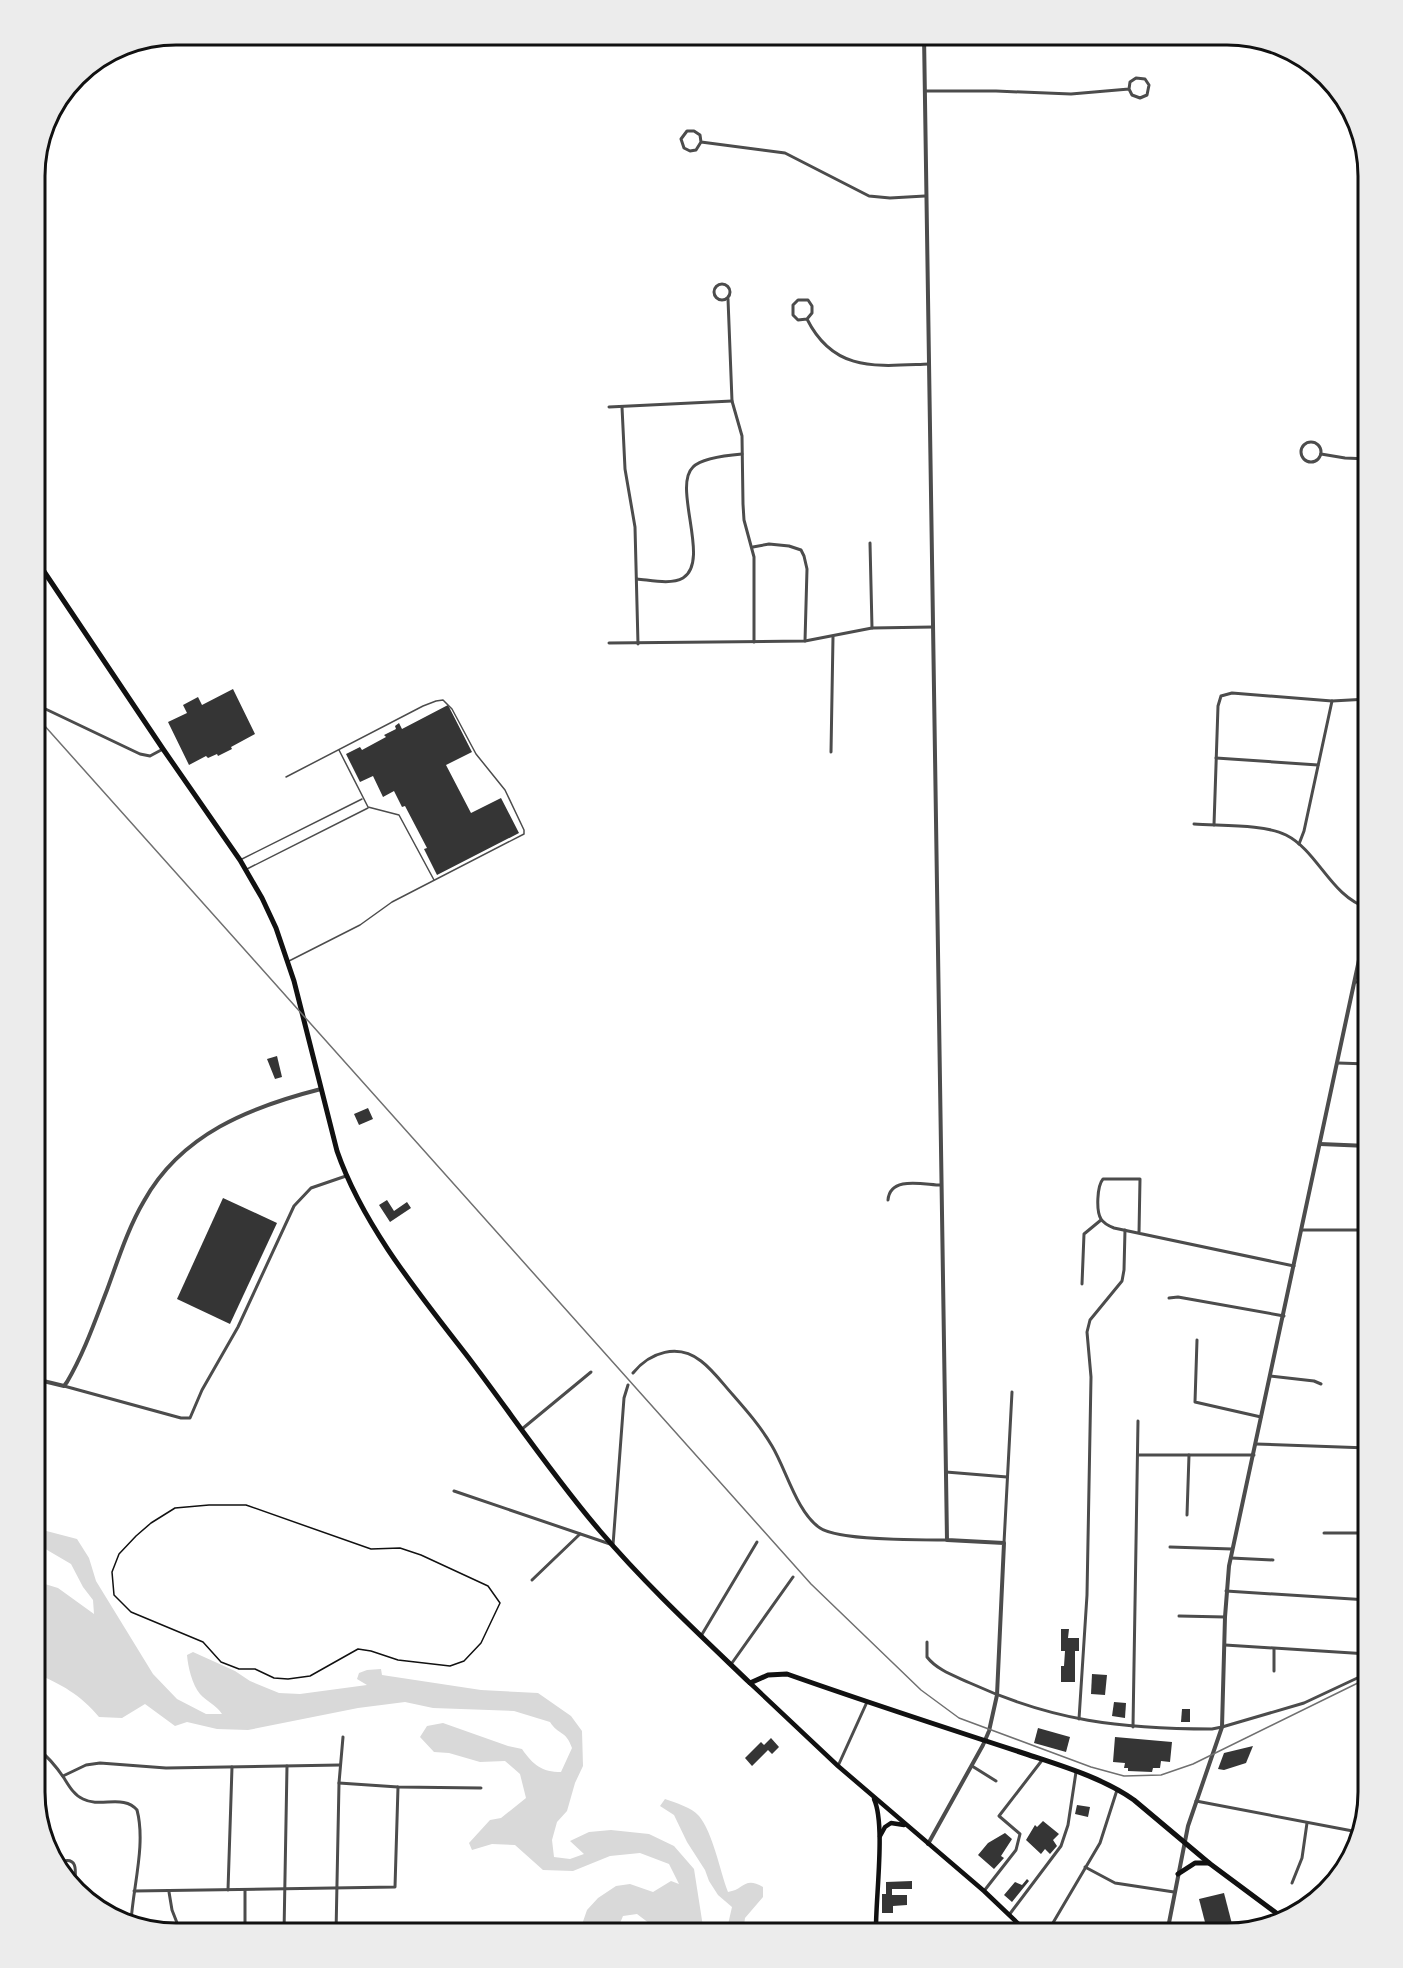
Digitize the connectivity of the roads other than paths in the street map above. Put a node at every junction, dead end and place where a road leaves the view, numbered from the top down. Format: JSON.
{"nodes":[{"id":1,"x":924,"y":45,"type":"edge"},
{"id":2,"x":1129,"y":89,"type":"junction"},
{"id":3,"x":925,"y":91,"type":"junction"},
{"id":4,"x":701,"y":142,"type":"junction"},
{"id":5,"x":925,"y":196,"type":"junction"},
{"id":6,"x":728,"y":299,"type":"junction"},
{"id":7,"x":807,"y":319,"type":"junction"},
{"id":8,"x":928,"y":364,"type":"junction"},
{"id":9,"x":732,"y":401,"type":"junction"},
{"id":10,"x":609,"y":407,"type":"dead end"},
{"id":11,"x":622,"y":407,"type":"junction"},
{"id":12,"x":742,"y":454,"type":"junction"},
{"id":13,"x":1321,"y":454,"type":"junction"},
{"id":14,"x":1358,"y":459,"type":"edge"},
{"id":15,"x":870,"y":543,"type":"dead end"},
{"id":16,"x":753,"y":547,"type":"junction"},
{"id":17,"x":45,"y":573,"type":"edge"},
{"id":18,"x":636,"y":579,"type":"junction"},
{"id":19,"x":933,"y":627,"type":"junction"},
{"id":20,"x":872,"y":628,"type":"junction"},
{"id":21,"x":833,"y":637,"type":"junction"},
{"id":22,"x":806,"y":641,"type":"junction"},
{"id":23,"x":754,"y":642,"type":"junction"},
{"id":24,"x":609,"y":643,"type":"dead end"},
{"id":25,"x":638,"y":644,"type":"junction"},
{"id":26,"x":1358,"y":700,"type":"edge"},
{"id":27,"x":1332,"y":701,"type":"junction"},
{"id":28,"x":45,"y":709,"type":"edge"},
{"id":29,"x":163,"y":749,"type":"junction"},
{"id":30,"x":339,"y":750,"type":"junction"},
{"id":31,"x":831,"y":752,"type":"dead end"},
{"id":32,"x":1216,"y":758,"type":"junction"},
{"id":33,"x":1318,"y":765,"type":"junction"},
{"id":34,"x":286,"y":777,"type":"dead end"},
{"id":35,"x":363,"y":799,"type":"junction"},
{"id":36,"x":368,"y":807,"type":"junction"},
{"id":37,"x":1194,"y":824,"type":"dead end"},
{"id":38,"x":1214,"y":825,"type":"junction"},
{"id":39,"x":1299,"y":844,"type":"junction"},
{"id":40,"x":240,"y":860,"type":"junction"},
{"id":41,"x":246,"y":870,"type":"junction"},
{"id":42,"x":434,"y":880,"type":"junction"},
{"id":43,"x":1358,"y":903,"type":"edge"},
{"id":44,"x":288,"y":961,"type":"junction"},
{"id":45,"x":1358,"y":967,"type":"edge"},
{"id":46,"x":1355,"y":982,"type":"joint"},
{"id":47,"x":1338,"y":1063,"type":"junction"},
{"id":48,"x":1358,"y":1064,"type":"edge"},
{"id":49,"x":321,"y":1089,"type":"junction"},
{"id":50,"x":1320,"y":1144,"type":"junction"},
{"id":51,"x":1358,"y":1146,"type":"edge"},
{"id":52,"x":346,"y":1176,"type":"junction"},
{"id":53,"x":942,"y":1185,"type":"junction"},
{"id":54,"x":888,"y":1200,"type":"dead end"},
{"id":55,"x":1101,"y":1220,"type":"junction"},
{"id":56,"x":1125,"y":1230,"type":"junction"},
{"id":57,"x":1302,"y":1230,"type":"junction"},
{"id":58,"x":1358,"y":1230,"type":"edge"},
{"id":59,"x":1139,"y":1233,"type":"junction"},
{"id":60,"x":1294,"y":1266,"type":"junction"},
{"id":61,"x":1082,"y":1284,"type":"dead end"},
{"id":62,"x":1169,"y":1298,"type":"dead end"},
{"id":63,"x":1284,"y":1316,"type":"junction"},
{"id":64,"x":1197,"y":1340,"type":"dead end"},
{"id":65,"x":591,"y":1372,"type":"dead end"},
{"id":66,"x":633,"y":1373,"type":"dead end"},
{"id":67,"x":1270,"y":1376,"type":"junction"},
{"id":68,"x":45,"y":1381,"type":"edge"},
{"id":69,"x":1321,"y":1384,"type":"dead end"},
{"id":70,"x":628,"y":1385,"type":"dead end"},
{"id":71,"x":64,"y":1386,"type":"junction"},
{"id":72,"x":1012,"y":1392,"type":"dead end"},
{"id":73,"x":1262,"y":1417,"type":"junction"},
{"id":74,"x":1138,"y":1421,"type":"dead end"},
{"id":75,"x":522,"y":1429,"type":"junction"},
{"id":76,"x":1256,"y":1444,"type":"junction"},
{"id":77,"x":1358,"y":1448,"type":"edge"},
{"id":78,"x":1139,"y":1455,"type":"junction"},
{"id":79,"x":1189,"y":1455,"type":"junction"},
{"id":80,"x":1254,"y":1455,"type":"junction"},
{"id":81,"x":946,"y":1472,"type":"junction"},
{"id":82,"x":1007,"y":1477,"type":"junction"},
{"id":83,"x":454,"y":1491,"type":"dead end"},
{"id":84,"x":1187,"y":1515,"type":"dead end"},
{"id":85,"x":1324,"y":1533,"type":"dead end"},
{"id":86,"x":1358,"y":1533,"type":"edge"},
{"id":87,"x":579,"y":1534,"type":"junction"},
{"id":88,"x":947,"y":1540,"type":"junction"},
{"id":89,"x":757,"y":1542,"type":"dead end"},
{"id":90,"x":1004,"y":1543,"type":"junction"},
{"id":91,"x":613,"y":1545,"type":"junction"},
{"id":92,"x":1170,"y":1547,"type":"dead end"},
{"id":93,"x":1232,"y":1548,"type":"junction"},
{"id":94,"x":1230,"y":1558,"type":"junction"},
{"id":95,"x":1273,"y":1560,"type":"dead end"},
{"id":96,"x":794,"y":1577,"type":"dead end"},
{"id":97,"x":532,"y":1580,"type":"dead end"},
{"id":98,"x":1226,"y":1591,"type":"junction"},
{"id":99,"x":1358,"y":1599,"type":"edge"},
{"id":100,"x":1179,"y":1616,"type":"dead end"},
{"id":101,"x":1225,"y":1617,"type":"junction"},
{"id":102,"x":701,"y":1636,"type":"junction"},
{"id":103,"x":927,"y":1642,"type":"dead end"},
{"id":104,"x":1225,"y":1645,"type":"junction"},
{"id":105,"x":1274,"y":1648,"type":"junction"},
{"id":106,"x":1358,"y":1653,"type":"edge"},
{"id":107,"x":731,"y":1665,"type":"junction"},
{"id":108,"x":1274,"y":1671,"type":"dead end"},
{"id":109,"x":1358,"y":1678,"type":"edge"},
{"id":110,"x":750,"y":1683,"type":"junction"},
{"id":111,"x":997,"y":1695,"type":"junction"},
{"id":112,"x":867,"y":1702,"type":"junction"},
{"id":113,"x":1079,"y":1719,"type":"junction"},
{"id":114,"x":1133,"y":1727,"type":"junction"},
{"id":115,"x":1222,"y":1727,"type":"junction"},
{"id":116,"x":343,"y":1737,"type":"dead end"},
{"id":117,"x":986,"y":1740,"type":"junction"},
{"id":118,"x":45,"y":1755,"type":"edge"},
{"id":119,"x":1042,"y":1759,"type":"junction"},
{"id":120,"x":340,"y":1765,"type":"junction"},
{"id":121,"x":286,"y":1766,"type":"junction"},
{"id":122,"x":838,"y":1766,"type":"junction"},
{"id":123,"x":972,"y":1766,"type":"junction"},
{"id":124,"x":232,"y":1767,"type":"junction"},
{"id":125,"x":1077,"y":1772,"type":"junction"},
{"id":126,"x":63,"y":1776,"type":"junction"},
{"id":127,"x":996,"y":1781,"type":"dead end"},
{"id":128,"x":339,"y":1784,"type":"junction"},
{"id":129,"x":398,"y":1787,"type":"junction"},
{"id":130,"x":482,"y":1788,"type":"dead end"},
{"id":131,"x":1117,"y":1790,"type":"junction"},
{"id":132,"x":873,"y":1796,"type":"junction"},
{"id":133,"x":1196,"y":1801,"type":"junction"},
{"id":134,"x":1307,"y":1823,"type":"junction"},
{"id":135,"x":906,"y":1826,"type":"junction"},
{"id":136,"x":1352,"y":1831,"type":"edge"},
{"id":137,"x":879,"y":1839,"type":"junction"},
{"id":138,"x":1184,"y":1843,"type":"junction"},
{"id":139,"x":928,"y":1844,"type":"junction"},
{"id":140,"x":65,"y":1861,"type":"edge"},
{"id":141,"x":1209,"y":1863,"type":"junction"},
{"id":142,"x":1085,"y":1868,"type":"junction"},
{"id":143,"x":1178,"y":1874,"type":"junction"},
{"id":144,"x":75,"y":1876,"type":"edge"},
{"id":145,"x":1292,"y":1883,"type":"dead end"},
{"id":146,"x":337,"y":1888,"type":"junction"},
{"id":147,"x":285,"y":1889,"type":"junction"},
{"id":148,"x":228,"y":1890,"type":"junction"},
{"id":149,"x":245,"y":1890,"type":"junction"},
{"id":150,"x":134,"y":1891,"type":"junction"},
{"id":151,"x":169,"y":1891,"type":"junction"},
{"id":152,"x":984,"y":1891,"type":"junction"},
{"id":153,"x":1174,"y":1892,"type":"junction"},
{"id":154,"x":1276,"y":1912,"type":"edge"},
{"id":155,"x":132,"y":1915,"type":"edge"},
{"id":156,"x":1010,"y":1915,"type":"junction"},
{"id":157,"x":177,"y":1923,"type":"edge"},
{"id":158,"x":245,"y":1923,"type":"edge"},
{"id":159,"x":284,"y":1923,"type":"edge"},
{"id":160,"x":336,"y":1923,"type":"edge"},
{"id":161,"x":876,"y":1923,"type":"edge"},
{"id":162,"x":1018,"y":1923,"type":"edge"},
{"id":163,"x":1053,"y":1923,"type":"edge"},
{"id":164,"x":1169,"y":1923,"type":"edge"}],
"edges":[{"from":1,"to":3,"type":"street"},
{"from":2,"to":2,"type":"street"},
{"from":2,"to":3,"type":"street"},
{"from":3,"to":5,"type":"street"},
{"from":4,"to":4,"type":"street"},
{"from":4,"to":5,"type":"street"},
{"from":5,"to":8,"type":"street"},
{"from":6,"to":6,"type":"street"},
{"from":6,"to":9,"type":"street"},
{"from":7,"to":7,"type":"street"},
{"from":7,"to":8,"type":"street"},
{"from":8,"to":19,"type":"street"},
{"from":9,"to":11,"type":"street"},
{"from":9,"to":12,"type":"street"},
{"from":10,"to":11,"type":"street"},
{"from":11,"to":18,"type":"street"},
{"from":12,"to":16,"type":"street"},
{"from":12,"to":18,"type":"street"},
{"from":13,"to":13,"type":"street"},
{"from":13,"to":14,"type":"street"},
{"from":15,"to":20,"type":"street"},
{"from":16,"to":22,"type":"street"},
{"from":16,"to":23,"type":"street"},
{"from":17,"to":29,"type":"main road"},
{"from":18,"to":25,"type":"street"},
{"from":19,"to":20,"type":"street"},
{"from":19,"to":53,"type":"street"},
{"from":20,"to":21,"type":"street"},
{"from":21,"to":22,"type":"street"},
{"from":21,"to":31,"type":"street"},
{"from":22,"to":23,"type":"street"},
{"from":23,"to":25,"type":"street"},
{"from":24,"to":25,"type":"street"},
{"from":26,"to":27,"type":"street"},
{"from":27,"to":32,"type":"street"},
{"from":27,"to":33,"type":"street"},
{"from":28,"to":29,"type":"street"},
{"from":29,"to":40,"type":"main road"},
{"from":30,"to":34,"type":"lane"},
{"from":30,"to":35,"type":"lane"},
{"from":30,"to":42,"type":"lane"},
{"from":32,"to":33,"type":"street"},
{"from":32,"to":38,"type":"street"},
{"from":33,"to":39,"type":"street"},
{"from":35,"to":36,"type":"lane"},
{"from":35,"to":40,"type":"lane"},
{"from":36,"to":41,"type":"lane"},
{"from":36,"to":42,"type":"lane"},
{"from":37,"to":38,"type":"street"},
{"from":38,"to":39,"type":"street"},
{"from":39,"to":43,"type":"street"},
{"from":40,"to":41,"type":"main road"},
{"from":41,"to":44,"type":"main road"},
{"from":42,"to":44,"type":"lane"},
{"from":44,"to":49,"type":"main road"},
{"from":45,"to":46,"type":"street"},
{"from":46,"to":47,"type":"street"},
{"from":47,"to":48,"type":"street"},
{"from":47,"to":50,"type":"street"},
{"from":49,"to":52,"type":"main road"},
{"from":49,"to":71,"type":"street"},
{"from":50,"to":51,"type":"street"},
{"from":50,"to":57,"type":"street"},
{"from":52,"to":71,"type":"street"},
{"from":52,"to":75,"type":"main road"},
{"from":53,"to":54,"type":"street"},
{"from":53,"to":81,"type":"street"},
{"from":55,"to":56,"type":"street"},
{"from":55,"to":59,"type":"street"},
{"from":55,"to":61,"type":"street"},
{"from":56,"to":59,"type":"street"},
{"from":56,"to":113,"type":"street"},
{"from":57,"to":58,"type":"street"},
{"from":57,"to":60,"type":"street"},
{"from":59,"to":60,"type":"street"},
{"from":60,"to":63,"type":"street"},
{"from":62,"to":63,"type":"street"},
{"from":63,"to":67,"type":"street"},
{"from":64,"to":73,"type":"street"},
{"from":65,"to":75,"type":"street"},
{"from":66,"to":88,"type":"street"},
{"from":67,"to":69,"type":"street"},
{"from":67,"to":73,"type":"street"},
{"from":68,"to":71,"type":"street"},
{"from":70,"to":91,"type":"street"},
{"from":72,"to":82,"type":"street"},
{"from":73,"to":76,"type":"street"},
{"from":74,"to":78,"type":"street"},
{"from":75,"to":91,"type":"main road"},
{"from":76,"to":77,"type":"street"},
{"from":76,"to":80,"type":"street"},
{"from":78,"to":79,"type":"street"},
{"from":78,"to":114,"type":"street"},
{"from":79,"to":80,"type":"street"},
{"from":79,"to":84,"type":"street"},
{"from":80,"to":93,"type":"street"},
{"from":81,"to":82,"type":"street"},
{"from":81,"to":88,"type":"street"},
{"from":82,"to":90,"type":"street"},
{"from":83,"to":87,"type":"street"},
{"from":85,"to":86,"type":"street"},
{"from":87,"to":91,"type":"street"},
{"from":87,"to":97,"type":"street"},
{"from":88,"to":90,"type":"street"},
{"from":89,"to":102,"type":"street"},
{"from":90,"to":111,"type":"street"},
{"from":91,"to":102,"type":"main road"},
{"from":92,"to":93,"type":"street"},
{"from":93,"to":94,"type":"street"},
{"from":94,"to":95,"type":"street"},
{"from":94,"to":98,"type":"street"},
{"from":96,"to":107,"type":"street"},
{"from":98,"to":99,"type":"street"},
{"from":98,"to":101,"type":"street"},
{"from":100,"to":101,"type":"street"},
{"from":101,"to":104,"type":"street"},
{"from":102,"to":107,"type":"main road"},
{"from":103,"to":111,"type":"street"},
{"from":104,"to":105,"type":"street"},
{"from":104,"to":115,"type":"street"},
{"from":105,"to":106,"type":"street"},
{"from":105,"to":108,"type":"street"},
{"from":107,"to":110,"type":"main road"},
{"from":109,"to":115,"type":"street"},
{"from":110,"to":112,"type":"main road"},
{"from":110,"to":122,"type":"main road"},
{"from":111,"to":113,"type":"street"},
{"from":111,"to":117,"type":"street"},
{"from":112,"to":117,"type":"main road"},
{"from":112,"to":122,"type":"street"},
{"from":113,"to":114,"type":"street"},
{"from":114,"to":115,"type":"street"},
{"from":115,"to":133,"type":"street"},
{"from":116,"to":120,"type":"street"},
{"from":117,"to":119,"type":"main road"},
{"from":117,"to":123,"type":"street"},
{"from":118,"to":126,"type":"street"},
{"from":119,"to":125,"type":"main road"},
{"from":119,"to":152,"type":"street"},
{"from":120,"to":121,"type":"street"},
{"from":120,"to":128,"type":"street"},
{"from":121,"to":124,"type":"street"},
{"from":121,"to":147,"type":"street"},
{"from":122,"to":132,"type":"main road"},
{"from":123,"to":127,"type":"street"},
{"from":123,"to":139,"type":"street"},
{"from":124,"to":126,"type":"street"},
{"from":124,"to":148,"type":"street"},
{"from":125,"to":131,"type":"main road"},
{"from":125,"to":156,"type":"street"},
{"from":126,"to":150,"type":"street"},
{"from":128,"to":129,"type":"street"},
{"from":128,"to":146,"type":"street"},
{"from":129,"to":130,"type":"street"},
{"from":129,"to":146,"type":"street"},
{"from":131,"to":138,"type":"main road"},
{"from":131,"to":142,"type":"street"},
{"from":132,"to":135,"type":"main road"},
{"from":132,"to":137,"type":"main road"},
{"from":133,"to":134,"type":"street"},
{"from":133,"to":138,"type":"street"},
{"from":134,"to":136,"type":"street"},
{"from":134,"to":145,"type":"street"},
{"from":135,"to":137,"type":"main road"},
{"from":135,"to":139,"type":"main road"},
{"from":137,"to":161,"type":"main road"},
{"from":138,"to":141,"type":"main road"},
{"from":138,"to":143,"type":"street"},
{"from":139,"to":152,"type":"main road"},
{"from":140,"to":144,"type":"street"},
{"from":141,"to":143,"type":"main road"},
{"from":141,"to":154,"type":"main road"},
{"from":142,"to":153,"type":"street"},
{"from":142,"to":163,"type":"street"},
{"from":143,"to":153,"type":"street"},
{"from":146,"to":147,"type":"street"},
{"from":146,"to":160,"type":"street"},
{"from":147,"to":149,"type":"street"},
{"from":147,"to":159,"type":"street"},
{"from":148,"to":149,"type":"street"},
{"from":148,"to":151,"type":"street"},
{"from":149,"to":158,"type":"street"},
{"from":150,"to":151,"type":"street"},
{"from":150,"to":155,"type":"street"},
{"from":151,"to":157,"type":"street"},
{"from":152,"to":156,"type":"main road"},
{"from":153,"to":164,"type":"street"},
{"from":156,"to":162,"type":"main road"}]}
